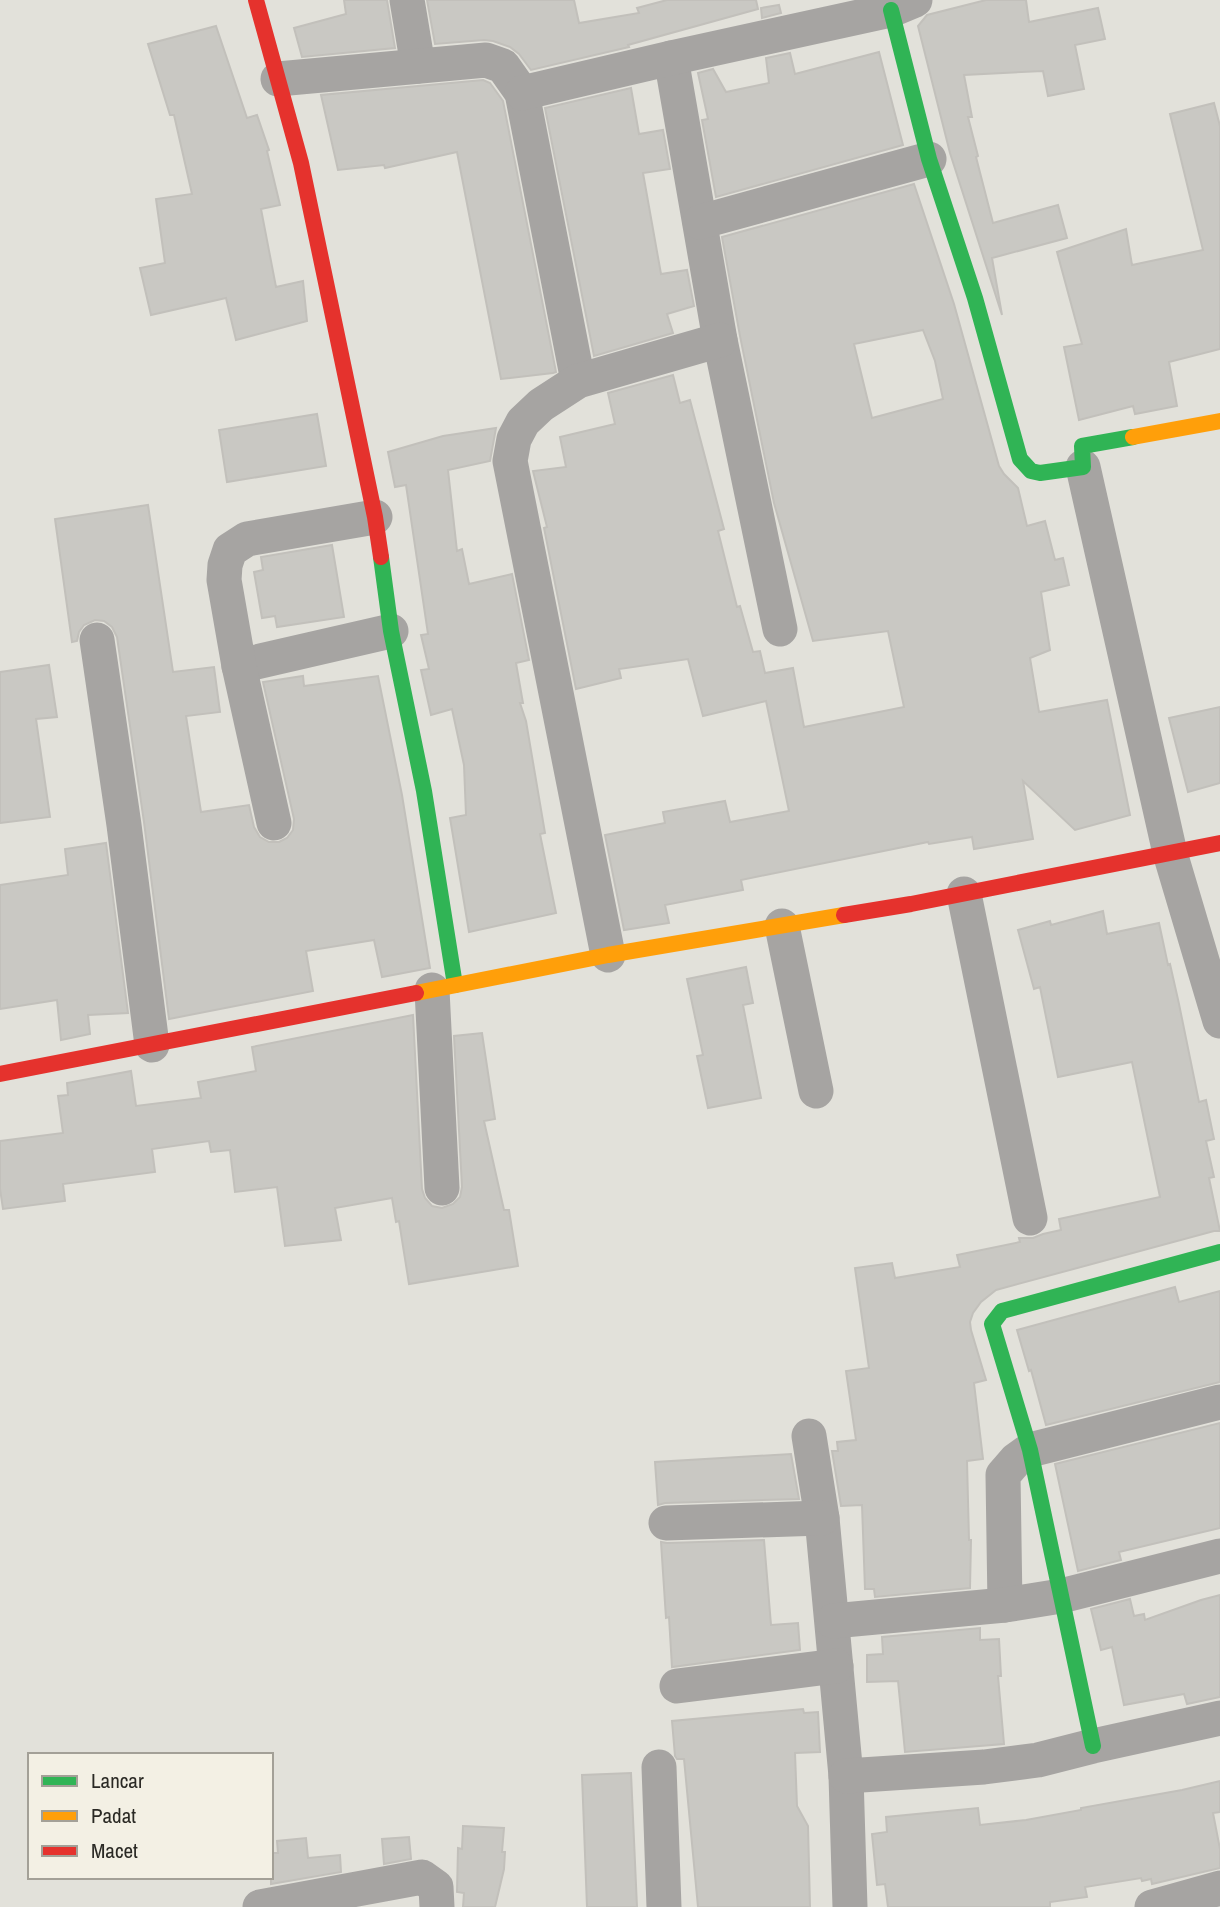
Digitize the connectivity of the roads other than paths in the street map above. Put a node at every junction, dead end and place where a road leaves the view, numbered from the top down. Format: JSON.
{"nodes":[{"id":1,"x":256,"y":0,"type":"edge"},
{"id":2,"x":407,"y":0,"type":"edge"},
{"id":3,"x":903,"y":5,"type":"edge"},
{"id":4,"x":846,"y":10,"type":"edge"},
{"id":5,"x":671,"y":58,"type":"junction"},
{"id":6,"x":418,"y":66,"type":"junction"},
{"id":7,"x":278,"y":79,"type":"junction"},
{"id":8,"x":522,"y":93,"type":"junction"},
{"id":9,"x":929,"y":159,"type":"junction"},
{"id":10,"x":700,"y":222,"type":"junction"},
{"id":11,"x":720,"y":340,"type":"junction"},
{"id":12,"x":578,"y":381,"type":"junction"},
{"id":13,"x":1220,"y":421,"type":"edge"},
{"id":14,"x":1083,"y":467,"type":"junction"},
{"id":15,"x":375,"y":517,"type":"junction"},
{"id":16,"x":780,"y":629,"type":"dead end"},
{"id":17,"x":391,"y":631,"type":"junction"},
{"id":18,"x":97,"y":640,"type":"dead end"},
{"id":19,"x":239,"y":666,"type":"junction"},
{"id":20,"x":274,"y":823,"type":"dead end"},
{"id":21,"x":1220,"y":843,"type":"edge"},
{"id":22,"x":1170,"y":853,"type":"junction"},
{"id":23,"x":964,"y":894,"type":"junction"},
{"id":24,"x":782,"y":926,"type":"junction"},
{"id":25,"x":608,"y":955,"type":"junction"},
{"id":26,"x":444,"y":988,"type":"junction"},
{"id":27,"x":1220,"y":1021,"type":"edge"},
{"id":28,"x":152,"y":1045,"type":"junction"},
{"id":29,"x":0,"y":1074,"type":"edge"},
{"id":30,"x":816,"y":1091,"type":"dead end"},
{"id":31,"x":442,"y":1188,"type":"dead end"},
{"id":32,"x":1030,"y":1218,"type":"dead end"},
{"id":33,"x":1220,"y":1252,"type":"edge"},
{"id":34,"x":1220,"y":1402,"type":"edge"},
{"id":35,"x":809,"y":1436,"type":"dead end"},
{"id":36,"x":1030,"y":1450,"type":"junction"},
{"id":37,"x":822,"y":1518,"type":"junction"},
{"id":38,"x":666,"y":1523,"type":"dead end"},
{"id":39,"x":1220,"y":1556,"type":"edge"},
{"id":40,"x":1061,"y":1596,"type":"junction"},
{"id":41,"x":1006,"y":1605,"type":"junction"},
{"id":42,"x":832,"y":1621,"type":"junction"},
{"id":43,"x":836,"y":1666,"type":"junction"},
{"id":44,"x":677,"y":1686,"type":"dead end"},
{"id":45,"x":1220,"y":1718,"type":"edge"},
{"id":46,"x":1093,"y":1746,"type":"junction"},
{"id":47,"x":659,"y":1767,"type":"dead end"},
{"id":48,"x":846,"y":1776,"type":"junction"},
{"id":49,"x":1220,"y":1888,"type":"edge"},
{"id":50,"x":260,"y":1907,"type":"edge"},
{"id":51,"x":437,"y":1907,"type":"edge"},
{"id":52,"x":664,"y":1907,"type":"edge"},
{"id":53,"x":850,"y":1907,"type":"edge"},
{"id":54,"x":1152,"y":1907,"type":"edge"}],
"edges":[{"from":1,"to":7,"type":"street"},
{"from":2,"to":6,"type":"street"},
{"from":3,"to":4,"type":"street"},
{"from":3,"to":9,"type":"street"},
{"from":4,"to":5,"type":"street"},
{"from":5,"to":8,"type":"street"},
{"from":5,"to":10,"type":"street"},
{"from":6,"to":7,"type":"street"},
{"from":6,"to":8,"type":"street"},
{"from":7,"to":15,"type":"street"},
{"from":8,"to":12,"type":"street"},
{"from":9,"to":10,"type":"street"},
{"from":9,"to":14,"type":"street"},
{"from":10,"to":11,"type":"street"},
{"from":11,"to":12,"type":"street"},
{"from":11,"to":16,"type":"street"},
{"from":12,"to":25,"type":"street"},
{"from":13,"to":14,"type":"street"},
{"from":14,"to":22,"type":"street"},
{"from":15,"to":17,"type":"street"},
{"from":15,"to":19,"type":"street"},
{"from":17,"to":19,"type":"street"},
{"from":17,"to":26,"type":"street"},
{"from":18,"to":28,"type":"street"},
{"from":19,"to":20,"type":"street"},
{"from":21,"to":22,"type":"street"},
{"from":22,"to":23,"type":"street"},
{"from":22,"to":27,"type":"street"},
{"from":23,"to":24,"type":"street"},
{"from":23,"to":32,"type":"street"},
{"from":24,"to":25,"type":"street"},
{"from":24,"to":30,"type":"street"},
{"from":25,"to":26,"type":"street"},
{"from":26,"to":28,"type":"street"},
{"from":26,"to":31,"type":"street"},
{"from":28,"to":29,"type":"street"},
{"from":33,"to":36,"type":"street"},
{"from":34,"to":36,"type":"street"},
{"from":35,"to":37,"type":"street"},
{"from":36,"to":40,"type":"street"},
{"from":36,"to":41,"type":"street"},
{"from":37,"to":38,"type":"street"},
{"from":37,"to":42,"type":"street"},
{"from":39,"to":40,"type":"street"},
{"from":40,"to":41,"type":"street"},
{"from":40,"to":46,"type":"street"},
{"from":41,"to":42,"type":"street"},
{"from":42,"to":43,"type":"street"},
{"from":43,"to":44,"type":"street"},
{"from":43,"to":48,"type":"street"},
{"from":45,"to":46,"type":"street"},
{"from":46,"to":48,"type":"street"},
{"from":47,"to":52,"type":"street"},
{"from":48,"to":53,"type":"street"},
{"from":49,"to":54,"type":"street"},
{"from":50,"to":51,"type":"street"}]}
